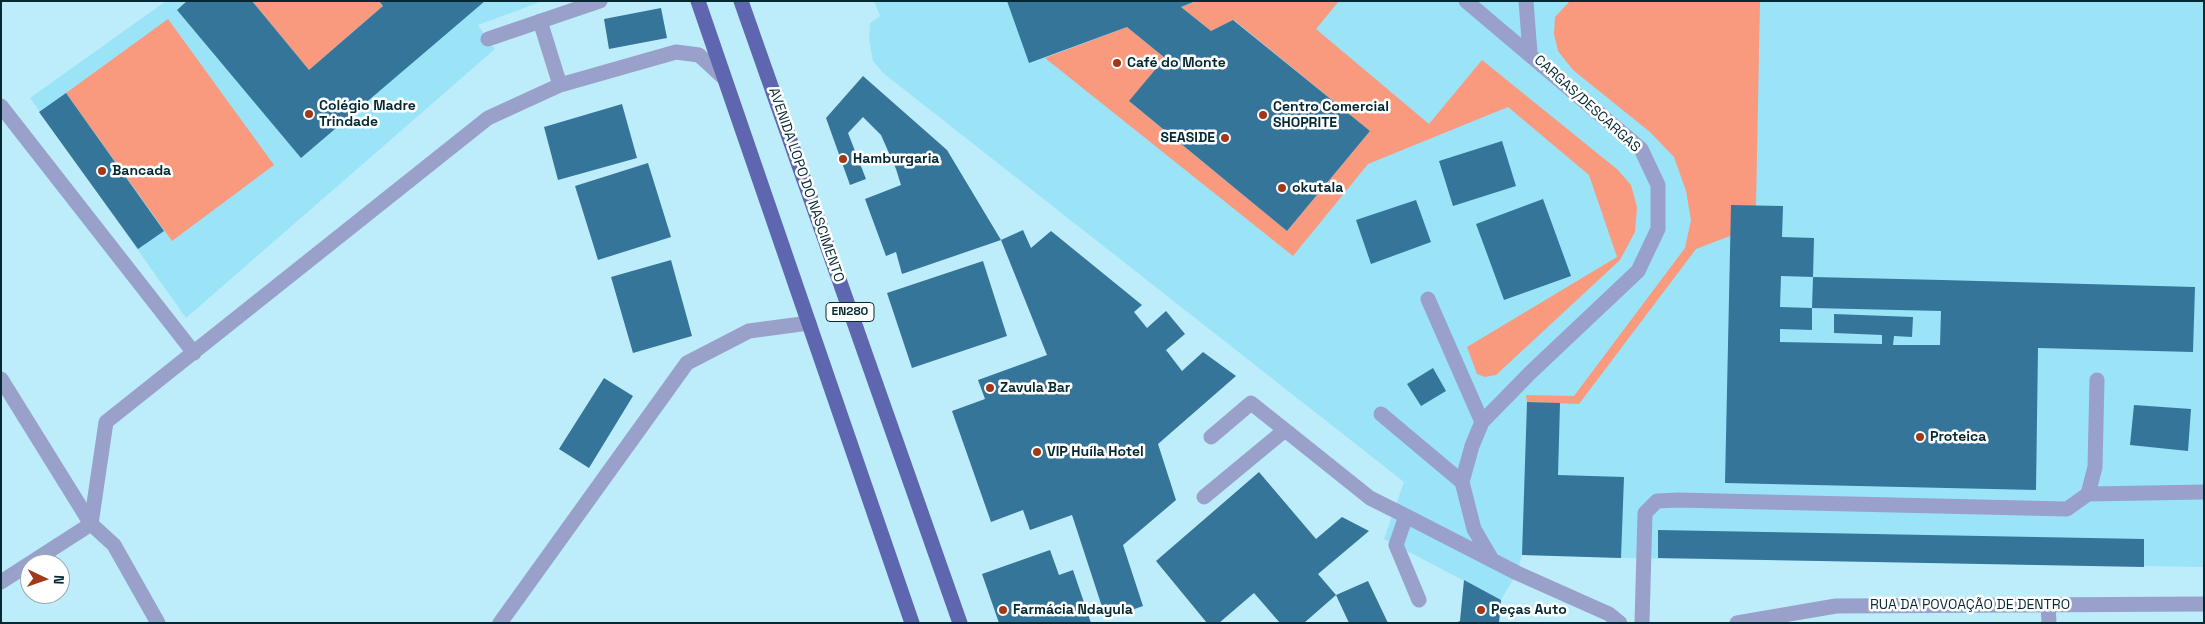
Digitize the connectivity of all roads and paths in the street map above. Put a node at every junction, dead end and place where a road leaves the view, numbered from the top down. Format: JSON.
{"nodes":[{"id":1,"x":600,"y":1,"type":"edge"},
{"id":2,"x":698,"y":1,"type":"edge"},
{"id":3,"x":741,"y":1,"type":"edge"},
{"id":4,"x":1466,"y":1,"type":"edge"},
{"id":5,"x":1526,"y":1,"type":"edge"},
{"id":6,"x":540,"y":21,"type":"junction"},
{"id":7,"x":488,"y":39,"type":"dead end"},
{"id":8,"x":1530,"y":53,"type":"junction"},
{"id":9,"x":724,"y":78,"type":"junction"},
{"id":10,"x":560,"y":85,"type":"junction"},
{"id":11,"x":1,"y":106,"type":"edge"},
{"id":12,"x":1428,"y":299,"type":"dead end"},
{"id":13,"x":809,"y":323,"type":"junction"},
{"id":14,"x":194,"y":353,"type":"junction"},
{"id":15,"x":1,"y":379,"type":"edge"},
{"id":16,"x":2097,"y":380,"type":"dead end"},
{"id":17,"x":1381,"y":414,"type":"dead end"},
{"id":18,"x":1482,"y":422,"type":"junction"},
{"id":19,"x":1285,"y":430,"type":"junction"},
{"id":20,"x":1211,"y":437,"type":"dead end"},
{"id":21,"x":1462,"y":482,"type":"junction"},
{"id":22,"x":2204,"y":492,"type":"edge"},
{"id":23,"x":2088,"y":494,"type":"junction"},
{"id":24,"x":1204,"y":497,"type":"dead end"},
{"id":25,"x":1406,"y":516,"type":"junction"},
{"id":26,"x":91,"y":524,"type":"junction"},
{"id":27,"x":1491,"y":558,"type":"junction"},
{"id":28,"x":1,"y":582,"type":"edge"},
{"id":29,"x":1419,"y":600,"type":"dead end"},
{"id":30,"x":2048,"y":604,"type":"junction"},
{"id":31,"x":2204,"y":604,"type":"edge"},
{"id":32,"x":158,"y":623,"type":"edge"},
{"id":33,"x":500,"y":623,"type":"edge"},
{"id":34,"x":912,"y":623,"type":"edge"},
{"id":35,"x":960,"y":623,"type":"edge"},
{"id":36,"x":1620,"y":623,"type":"edge"},
{"id":37,"x":1642,"y":623,"type":"edge"},
{"id":38,"x":1737,"y":623,"type":"edge"},
{"id":39,"x":2049,"y":623,"type":"edge"}],
"edges":[{"from":1,"to":6,"type":"street"},
{"from":2,"to":9,"type":"main road","number":"EN280"},
{"from":3,"to":35,"type":"main road","name":"AVENIDA LOPO DO NASCIMENTO","number":"EN280"},
{"from":4,"to":8,"type":"street","name":"CARGAS/DESCARGAS"},
{"from":5,"to":8,"type":"street","name":"CARGAS/DESCARGAS"},
{"from":6,"to":7,"type":"street"},
{"from":6,"to":10,"type":"street"},
{"from":8,"to":18,"type":"street","name":"CARGAS/DESCARGAS"},
{"from":9,"to":10,"type":"street"},
{"from":9,"to":13,"type":"main road","number":"EN280"},
{"from":10,"to":14,"type":"street"},
{"from":11,"to":14,"type":"street"},
{"from":12,"to":18,"type":"street"},
{"from":13,"to":33,"type":"street"},
{"from":13,"to":34,"type":"main road","number":"EN280"},
{"from":14,"to":26,"type":"street"},
{"from":15,"to":26,"type":"street"},
{"from":16,"to":23,"type":"street"},
{"from":17,"to":21,"type":"street"},
{"from":18,"to":21,"type":"street"},
{"from":19,"to":20,"type":"street"},
{"from":19,"to":24,"type":"street"},
{"from":19,"to":25,"type":"street"},
{"from":21,"to":27,"type":"street"},
{"from":22,"to":23,"type":"street"},
{"from":23,"to":37,"type":"street"},
{"from":25,"to":27,"type":"street"},
{"from":25,"to":29,"type":"street"},
{"from":26,"to":28,"type":"street"},
{"from":26,"to":32,"type":"street"},
{"from":27,"to":36,"type":"street"},
{"from":30,"to":31,"type":"street","name":"RUA DA POVOAÇÃO DE DENTRO"},
{"from":30,"to":38,"type":"street","name":"RUA DA POVOAÇÃO DE DENTRO"},
{"from":30,"to":39,"type":"street"}]}
